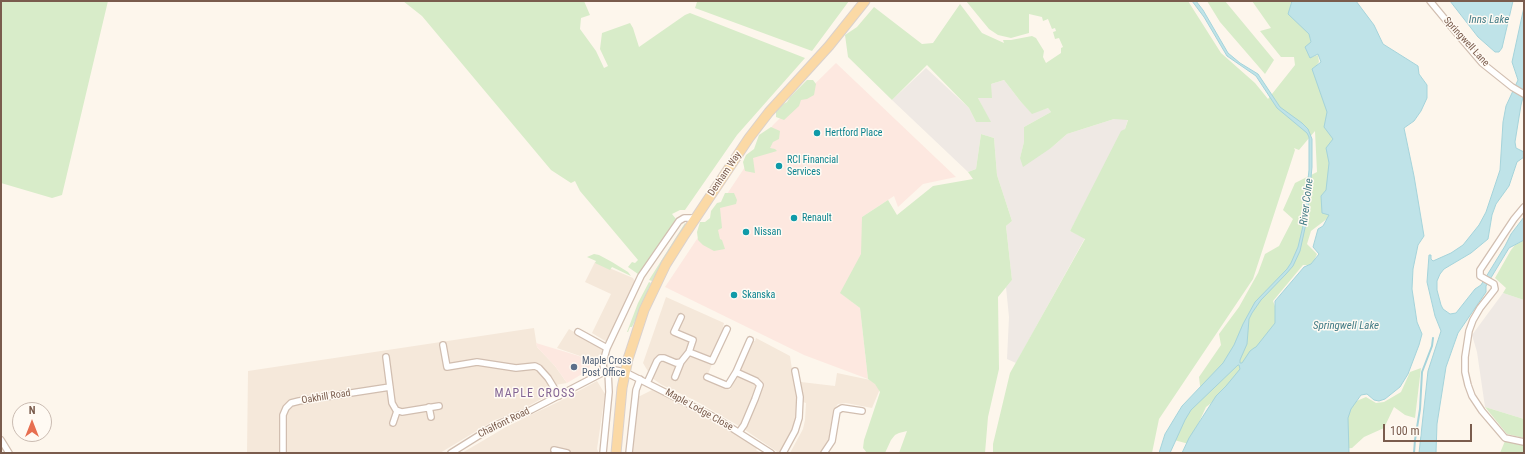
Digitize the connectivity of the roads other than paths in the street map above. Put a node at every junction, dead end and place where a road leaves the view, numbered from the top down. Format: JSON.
{"nodes":[{"id":1,"x":865,"y":1,"type":"edge"},
{"id":2,"x":1430,"y":1,"type":"edge"},
{"id":3,"x":1524,"y":94,"type":"edge"},
{"id":4,"x":1524,"y":207,"type":"edge"},
{"id":5,"x":695,"y":218,"type":"junction"},
{"id":6,"x":681,"y":317,"type":"dead end"},
{"id":7,"x":727,"y":329,"type":"dead end"},
{"id":8,"x":578,"y":332,"type":"dead end"},
{"id":9,"x":750,"y":340,"type":"dead end"},
{"id":10,"x":443,"y":345,"type":"dead end"},
{"id":11,"x":608,"y":348,"type":"junction"},
{"id":12,"x":689,"y":352,"type":"junction"},
{"id":13,"x":386,"y":357,"type":"dead end"},
{"id":14,"x":681,"y":362,"type":"junction"},
{"id":15,"x":795,"y":371,"type":"dead end"},
{"id":16,"x":606,"y":372,"type":"junction"},
{"id":17,"x":625,"y":372,"type":"junction"},
{"id":18,"x":736,"y":372,"type":"junction"},
{"id":19,"x":675,"y":377,"type":"dead end"},
{"id":20,"x":708,"y":377,"type":"dead end"},
{"id":21,"x":640,"y":380,"type":"junction"},
{"id":22,"x":647,"y":383,"type":"junction"},
{"id":23,"x":390,"y":387,"type":"junction"},
{"id":24,"x":559,"y":396,"type":"junction"},
{"id":25,"x":439,"y":406,"type":"dead end"},
{"id":26,"x":429,"y":407,"type":"junction"},
{"id":27,"x":397,"y":411,"type":"junction"},
{"id":28,"x":862,"y":411,"type":"dead end"},
{"id":29,"x":431,"y":417,"type":"dead end"},
{"id":30,"x":393,"y":423,"type":"dead end"},
{"id":31,"x":739,"y":432,"type":"junction"},
{"id":32,"x":1,"y":440,"type":"edge"},
{"id":33,"x":1524,"y":442,"type":"edge"},
{"id":34,"x":554,"y":450,"type":"dead end"},
{"id":35,"x":9,"y":453,"type":"edge"},
{"id":36,"x":283,"y":453,"type":"edge"},
{"id":37,"x":451,"y":453,"type":"edge"},
{"id":38,"x":567,"y":453,"type":"edge"},
{"id":39,"x":603,"y":453,"type":"edge"},
{"id":40,"x":616,"y":453,"type":"edge"},
{"id":41,"x":629,"y":453,"type":"edge"},
{"id":42,"x":771,"y":453,"type":"edge"},
{"id":43,"x":783,"y":453,"type":"edge"},
{"id":44,"x":824,"y":453,"type":"edge"}],
"edges":[{"from":1,"to":5,"type":"main road","name":"Denham Way"},
{"from":2,"to":3,"type":"street","name":"Springwell Lane"},
{"from":4,"to":33,"type":"street"},
{"from":5,"to":11,"type":"street"},
{"from":5,"to":17,"type":"main road","name":"Denham Way"},
{"from":6,"to":12,"type":"street"},
{"from":7,"to":12,"type":"street"},
{"from":8,"to":11,"type":"street"},
{"from":9,"to":18,"type":"street"},
{"from":10,"to":24,"type":"street"},
{"from":11,"to":16,"type":"street"},
{"from":12,"to":14,"type":"street"},
{"from":13,"to":23,"type":"street"},
{"from":14,"to":19,"type":"street"},
{"from":14,"to":22,"type":"street"},
{"from":15,"to":43,"type":"street"},
{"from":16,"to":17,"type":"street"},
{"from":16,"to":24,"type":"street","name":"Chalfont Road"},
{"from":16,"to":39,"type":"street"},
{"from":17,"to":21,"type":"street","name":"Maple Lodge Close"},
{"from":17,"to":40,"type":"main road","name":"Denham Way"},
{"from":18,"to":20,"type":"street"},
{"from":18,"to":31,"type":"street"},
{"from":21,"to":22,"type":"street","name":"Maple Lodge Close"},
{"from":21,"to":41,"type":"street"},
{"from":22,"to":31,"type":"street","name":"Maple Lodge Close"},
{"from":23,"to":27,"type":"street"},
{"from":23,"to":36,"type":"street","name":"Oakhill Road"},
{"from":24,"to":37,"type":"street","name":"Chalfont Road"},
{"from":25,"to":26,"type":"street"},
{"from":26,"to":27,"type":"street"},
{"from":26,"to":29,"type":"street"},
{"from":27,"to":30,"type":"street"},
{"from":28,"to":44,"type":"street"},
{"from":31,"to":42,"type":"street","name":"Maple Lodge Close"},
{"from":32,"to":35,"type":"street"},
{"from":34,"to":38,"type":"street"}]}
